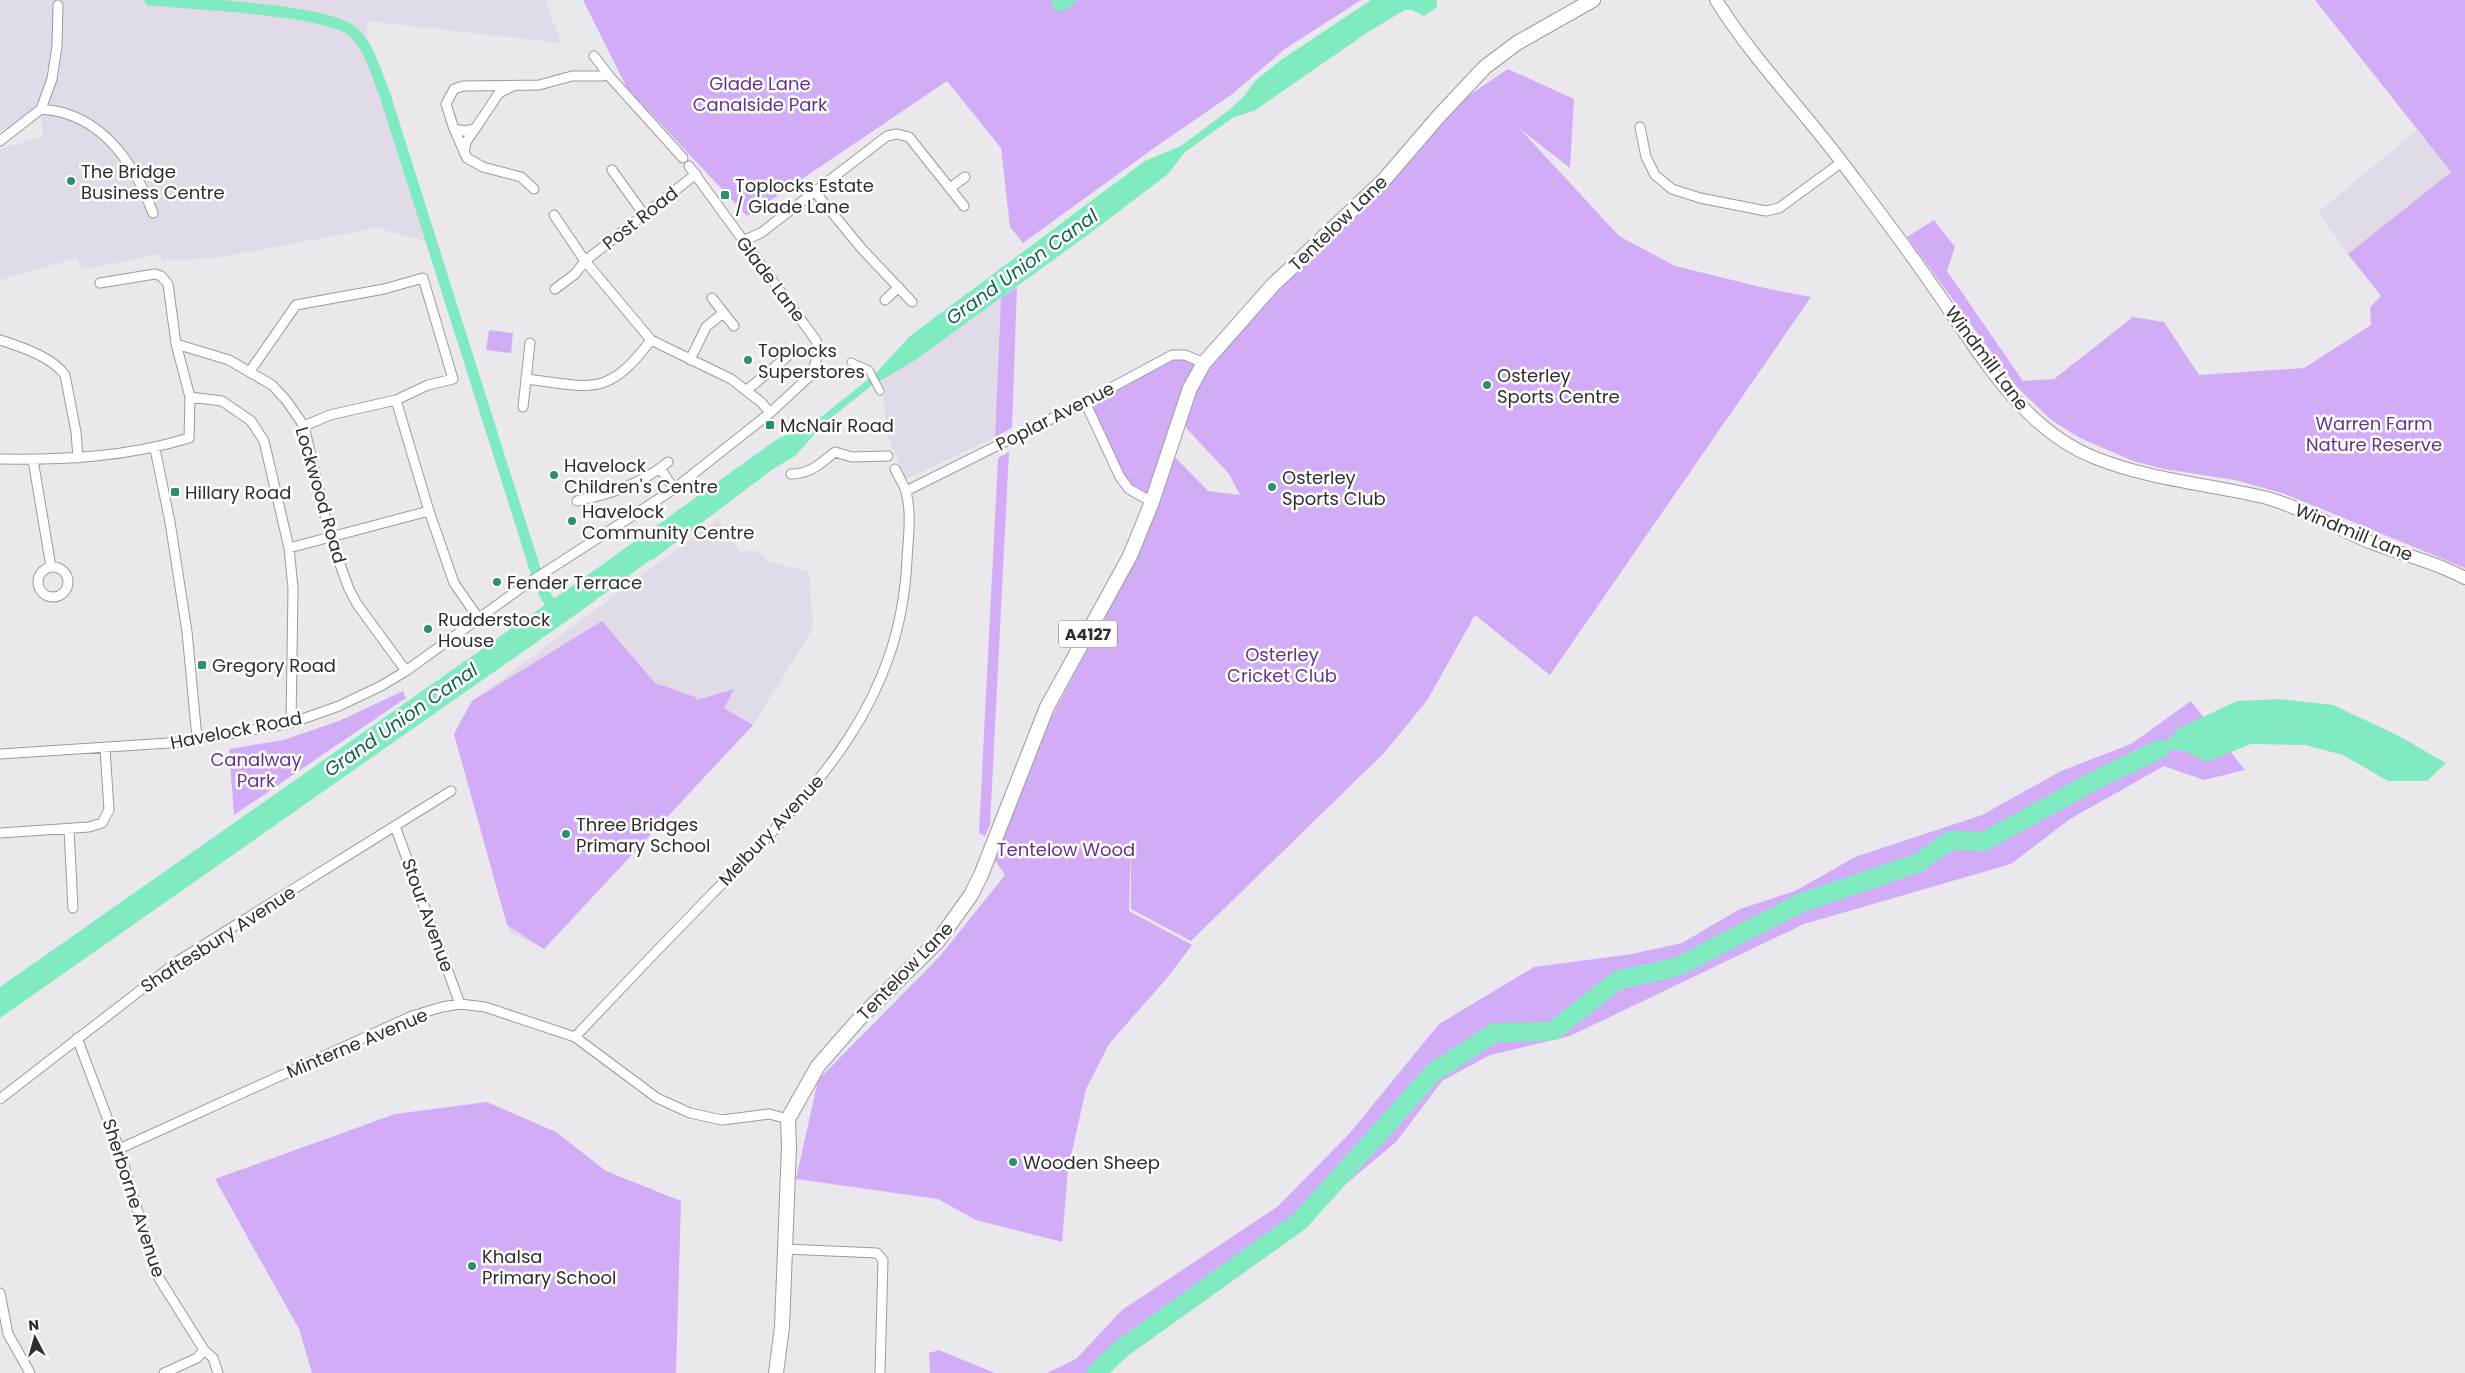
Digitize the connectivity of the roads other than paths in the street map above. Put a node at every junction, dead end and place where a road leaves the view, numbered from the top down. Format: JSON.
{"nodes":[{"id":1,"x":1594,"y":0,"type":"edge"},
{"id":2,"x":1716,"y":0,"type":"edge"},
{"id":3,"x":58,"y":10,"type":"dead end"},
{"id":4,"x":594,"y":56,"type":"dead end"},
{"id":5,"x":607,"y":74,"type":"junction"},
{"id":6,"x":514,"y":86,"type":"junction"},
{"id":7,"x":41,"y":109,"type":"junction"},
{"id":8,"x":1640,"y":127,"type":"dead end"},
{"id":9,"x":454,"y":129,"type":"junction"},
{"id":10,"x":475,"y":129,"type":"junction"},
{"id":11,"x":0,"y":141,"type":"edge"},
{"id":12,"x":464,"y":153,"type":"junction"},
{"id":13,"x":683,"y":158,"type":"dead end"},
{"id":14,"x":1842,"y":162,"type":"junction"},
{"id":15,"x":689,"y":166,"type":"dead end"},
{"id":16,"x":612,"y":170,"type":"dead end"},
{"id":17,"x":696,"y":174,"type":"junction"},
{"id":18,"x":964,"y":177,"type":"dead end"},
{"id":19,"x":950,"y":188,"type":"junction"},
{"id":20,"x":534,"y":189,"type":"dead end"},
{"id":21,"x":814,"y":192,"type":"junction"},
{"id":22,"x":964,"y":206,"type":"dead end"},
{"id":23,"x":153,"y":212,"type":"dead end"},
{"id":24,"x":554,"y":215,"type":"dead end"},
{"id":25,"x":645,"y":216,"type":"junction"},
{"id":26,"x":742,"y":241,"type":"junction"},
{"id":27,"x":585,"y":261,"type":"junction"},
{"id":28,"x":100,"y":283,"type":"dead end"},
{"id":29,"x":899,"y":287,"type":"junction"},
{"id":30,"x":555,"y":289,"type":"dead end"},
{"id":31,"x":712,"y":298,"type":"dead end"},
{"id":32,"x":885,"y":300,"type":"dead end"},
{"id":33,"x":912,"y":302,"type":"dead end"},
{"id":34,"x":723,"y":312,"type":"junction"},
{"id":35,"x":734,"y":326,"type":"dead end"},
{"id":36,"x":0,"y":340,"type":"edge"},
{"id":37,"x":651,"y":340,"type":"junction"},
{"id":38,"x":530,"y":342,"type":"dead end"},
{"id":39,"x":176,"y":344,"type":"junction"},
{"id":40,"x":789,"y":355,"type":"dead end"},
{"id":41,"x":690,"y":360,"type":"junction"},
{"id":42,"x":851,"y":362,"type":"dead end"},
{"id":43,"x":1204,"y":363,"type":"junction"},
{"id":44,"x":250,"y":371,"type":"junction"},
{"id":45,"x":526,"y":379,"type":"junction"},
{"id":46,"x":747,"y":390,"type":"junction"},
{"id":47,"x":880,"y":390,"type":"dead end"},
{"id":48,"x":190,"y":397,"type":"junction"},
{"id":49,"x":396,"y":400,"type":"junction"},
{"id":50,"x":1085,"y":402,"type":"junction"},
{"id":51,"x":523,"y":407,"type":"dead end"},
{"id":52,"x":770,"y":413,"type":"junction"},
{"id":53,"x":304,"y":426,"type":"junction"},
{"id":54,"x":155,"y":449,"type":"junction"},
{"id":55,"x":888,"y":456,"type":"dead end"},
{"id":56,"x":78,"y":458,"type":"junction"},
{"id":57,"x":0,"y":459,"type":"edge"},
{"id":58,"x":33,"y":460,"type":"junction"},
{"id":59,"x":668,"y":462,"type":"dead end"},
{"id":60,"x":660,"y":468,"type":"junction"},
{"id":61,"x":894,"y":469,"type":"dead end"},
{"id":62,"x":790,"y":474,"type":"dead end"},
{"id":63,"x":674,"y":489,"type":"junction"},
{"id":64,"x":906,"y":491,"type":"junction"},
{"id":65,"x":577,"y":502,"type":"dead end"},
{"id":66,"x":1152,"y":502,"type":"junction"},
{"id":67,"x":428,"y":511,"type":"junction"},
{"id":68,"x":330,"y":537,"type":"junction"},
{"id":69,"x":289,"y":548,"type":"junction"},
{"id":70,"x":51,"y":567,"type":"dead end"},
{"id":71,"x":2465,"y":578,"type":"edge"},
{"id":72,"x":479,"y":619,"type":"junction"},
{"id":73,"x":406,"y":671,"type":"junction"},
{"id":74,"x":291,"y":722,"type":"junction"},
{"id":75,"x":197,"y":738,"type":"junction"},
{"id":76,"x":105,"y":748,"type":"junction"},
{"id":77,"x":0,"y":754,"type":"edge"},
{"id":78,"x":451,"y":791,"type":"dead end"},
{"id":79,"x":395,"y":826,"type":"junction"},
{"id":80,"x":69,"y":828,"type":"junction"},
{"id":81,"x":0,"y":833,"type":"edge"},
{"id":82,"x":73,"y":908,"type":"dead end"},
{"id":83,"x":460,"y":1004,"type":"junction"},
{"id":84,"x":575,"y":1037,"type":"junction"},
{"id":85,"x":77,"y":1038,"type":"junction"},
{"id":86,"x":0,"y":1098,"type":"edge"},
{"id":87,"x":788,"y":1119,"type":"junction"},
{"id":88,"x":119,"y":1149,"type":"junction"},
{"id":89,"x":784,"y":1249,"type":"junction"},
{"id":90,"x":0,"y":1293,"type":"edge"},
{"id":91,"x":204,"y":1350,"type":"junction"},
{"id":92,"x":30,"y":1373,"type":"edge"},
{"id":93,"x":164,"y":1373,"type":"edge"},
{"id":94,"x":218,"y":1373,"type":"edge"},
{"id":95,"x":776,"y":1373,"type":"edge"},
{"id":96,"x":880,"y":1373,"type":"edge"}],
"edges":[{"from":1,"to":43,"type":"main road","name":"Tentelow Lane","number":"A4127"},
{"from":2,"to":14,"type":"main road","name":"Windmill Lane"},
{"from":3,"to":7,"type":"street"},
{"from":4,"to":5,"type":"street"},
{"from":5,"to":6,"type":"street"},
{"from":5,"to":13,"type":"street"},
{"from":6,"to":9,"type":"street"},
{"from":6,"to":10,"type":"street"},
{"from":7,"to":11,"type":"street"},
{"from":7,"to":23,"type":"street"},
{"from":8,"to":14,"type":"street"},
{"from":9,"to":10,"type":"street"},
{"from":9,"to":12,"type":"street"},
{"from":10,"to":12,"type":"street"},
{"from":12,"to":20,"type":"street"},
{"from":14,"to":71,"type":"main road","name":"Windmill Lane"},
{"from":15,"to":17,"type":"street","name":"Glade Lane"},
{"from":16,"to":25,"type":"street"},
{"from":17,"to":25,"type":"street","name":"Post Road"},
{"from":17,"to":26,"type":"street","name":"Glade Lane"},
{"from":18,"to":19,"type":"street"},
{"from":19,"to":21,"type":"street"},
{"from":19,"to":22,"type":"street"},
{"from":21,"to":26,"type":"street"},
{"from":21,"to":29,"type":"street"},
{"from":24,"to":27,"type":"street"},
{"from":25,"to":27,"type":"street","name":"Post Road"},
{"from":26,"to":52,"type":"street","name":"Glade Lane"},
{"from":27,"to":30,"type":"street","name":"Post Road"},
{"from":27,"to":37,"type":"street"},
{"from":28,"to":39,"type":"street"},
{"from":29,"to":32,"type":"street"},
{"from":29,"to":33,"type":"street"},
{"from":31,"to":34,"type":"street"},
{"from":34,"to":35,"type":"street"},
{"from":34,"to":41,"type":"street"},
{"from":36,"to":56,"type":"street"},
{"from":37,"to":41,"type":"street"},
{"from":37,"to":45,"type":"street"},
{"from":38,"to":45,"type":"street"},
{"from":39,"to":44,"type":"street","name":"Lockwood Road"},
{"from":39,"to":48,"type":"street"},
{"from":40,"to":46,"type":"street"},
{"from":41,"to":46,"type":"street"},
{"from":42,"to":47,"type":"street"},
{"from":43,"to":50,"type":"street","name":"Poplar Avenue"},
{"from":43,"to":66,"type":"main road","name":"Tentelow Lane","number":"A4127"},
{"from":44,"to":49,"type":"street"},
{"from":44,"to":53,"type":"street","name":"Lockwood Road"},
{"from":45,"to":51,"type":"street"},
{"from":46,"to":52,"type":"street"},
{"from":48,"to":54,"type":"street"},
{"from":48,"to":69,"type":"street"},
{"from":49,"to":53,"type":"street"},
{"from":49,"to":67,"type":"street"},
{"from":50,"to":64,"type":"street","name":"Poplar Avenue"},
{"from":50,"to":66,"type":"street"},
{"from":52,"to":63,"type":"street","name":"Havelock Road"},
{"from":53,"to":68,"type":"street","name":"Lockwood Road"},
{"from":54,"to":56,"type":"street"},
{"from":54,"to":75,"type":"street"},
{"from":55,"to":62,"type":"street"},
{"from":56,"to":58,"type":"street"},
{"from":57,"to":58,"type":"street"},
{"from":58,"to":70,"type":"street"},
{"from":59,"to":60,"type":"street"},
{"from":60,"to":63,"type":"street"},
{"from":60,"to":65,"type":"street"},
{"from":61,"to":64,"type":"street","name":"Melbury Avenue"},
{"from":63,"to":72,"type":"street","name":"Havelock Road"},
{"from":64,"to":84,"type":"street","name":"Melbury Avenue"},
{"from":66,"to":87,"type":"main road","name":"Tentelow Lane","number":"A4127"},
{"from":67,"to":68,"type":"street"},
{"from":67,"to":72,"type":"street"},
{"from":68,"to":69,"type":"street"},
{"from":68,"to":73,"type":"street","name":"Lockwood Road"},
{"from":69,"to":74,"type":"street"},
{"from":72,"to":73,"type":"street","name":"Havelock Road"},
{"from":73,"to":74,"type":"street","name":"Havelock Road"},
{"from":74,"to":75,"type":"street","name":"Havelock Road"},
{"from":75,"to":76,"type":"street","name":"Havelock Road"},
{"from":76,"to":77,"type":"street","name":"Havelock Road"},
{"from":76,"to":80,"type":"street"},
{"from":78,"to":79,"type":"street","name":"Shaftesbury Avenue"},
{"from":79,"to":83,"type":"street","name":"Stour Avenue"},
{"from":79,"to":85,"type":"street","name":"Shaftesbury Avenue"},
{"from":80,"to":81,"type":"street"},
{"from":80,"to":82,"type":"street"},
{"from":83,"to":84,"type":"street","name":"Minterne Avenue"},
{"from":83,"to":88,"type":"street","name":"Minterne Avenue"},
{"from":84,"to":87,"type":"street","name":"Minterne Avenue"},
{"from":85,"to":86,"type":"street","name":"Shaftesbury Avenue"},
{"from":85,"to":88,"type":"street","name":"Sherborne Avenue"},
{"from":87,"to":89,"type":"main road"},
{"from":88,"to":91,"type":"street","name":"Sherborne Avenue"},
{"from":89,"to":95,"type":"main road"},
{"from":89,"to":96,"type":"street"},
{"from":90,"to":92,"type":"street"},
{"from":91,"to":93,"type":"street"},
{"from":91,"to":94,"type":"street","name":"Sherborne Avenue"}]}
